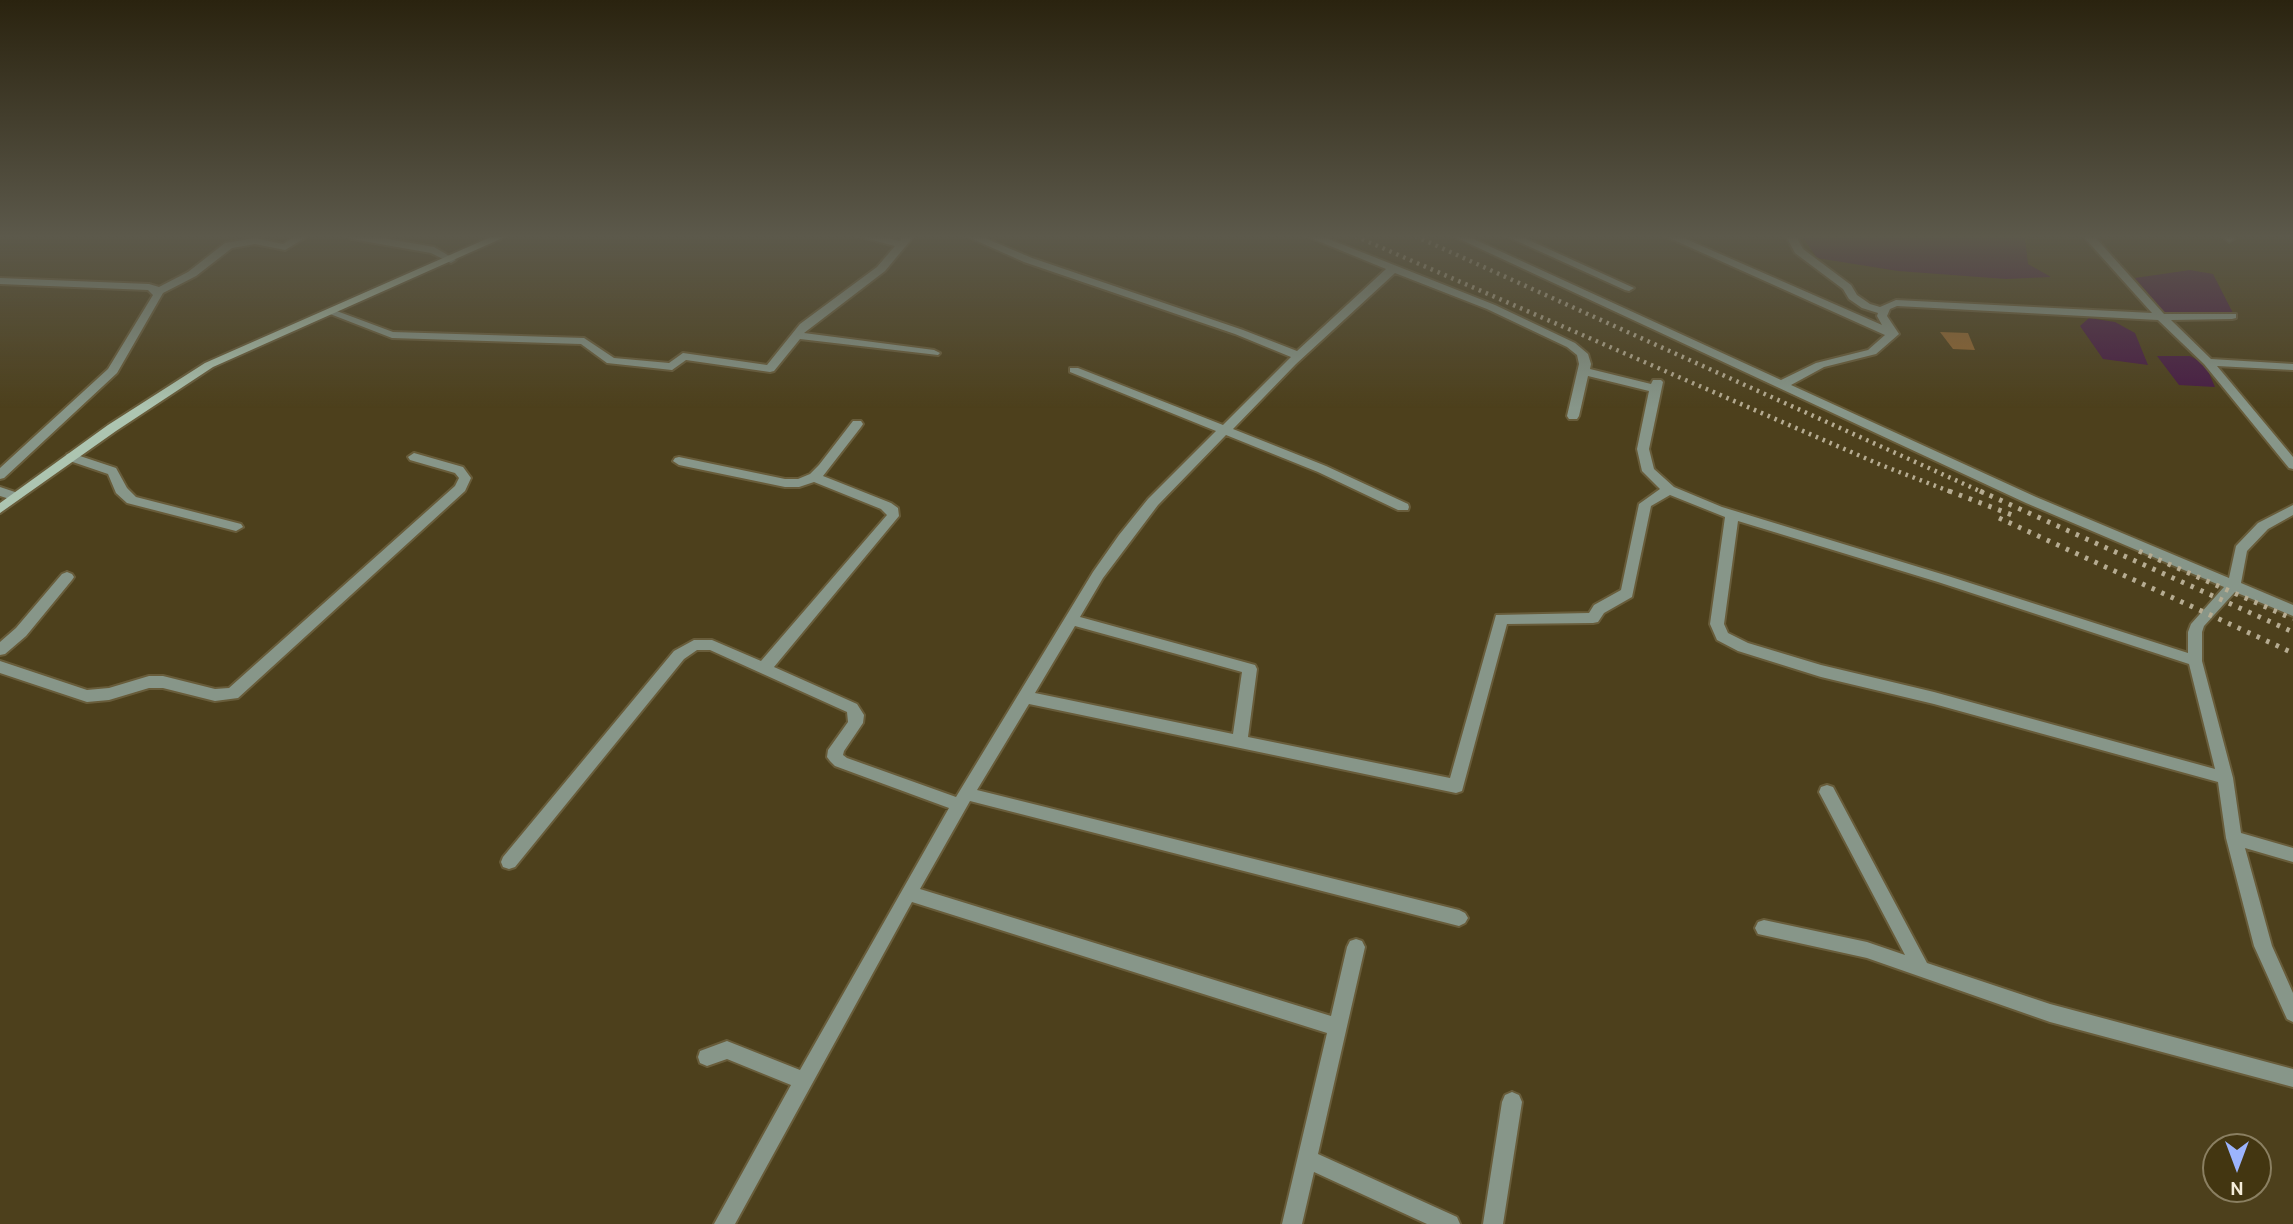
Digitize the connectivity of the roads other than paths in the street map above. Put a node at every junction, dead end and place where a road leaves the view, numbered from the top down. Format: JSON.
{"nodes":[{"id":1,"x":157,"y":293,"type":"edge"},
{"id":2,"x":374,"y":293,"type":"edge"},
{"id":3,"x":846,"y":293,"type":"edge"},
{"id":4,"x":1133,"y":293,"type":"edge"},
{"id":5,"x":1367,"y":293,"type":"edge"},
{"id":6,"x":1455,"y":293,"type":"edge"},
{"id":7,"x":1581,"y":293,"type":"edge"},
{"id":8,"x":1800,"y":293,"type":"edge"},
{"id":9,"x":1851,"y":293,"type":"edge"},
{"id":10,"x":2139,"y":293,"type":"edge"},
{"id":11,"x":330,"y":312,"type":"junction"},
{"id":12,"x":1884,"y":312,"type":"junction"},
{"id":13,"x":2232,"y":316,"type":"dead end"},
{"id":14,"x":2161,"y":317,"type":"junction"},
{"id":15,"x":1893,"y":334,"type":"junction"},
{"id":16,"x":796,"y":335,"type":"junction"},
{"id":17,"x":934,"y":353,"type":"dead end"},
{"id":18,"x":1299,"y":356,"type":"junction"},
{"id":19,"x":2208,"y":362,"type":"junction"},
{"id":20,"x":2293,"y":367,"type":"edge"},
{"id":21,"x":1074,"y":370,"type":"dead end"},
{"id":22,"x":1583,"y":371,"type":"junction"},
{"id":23,"x":1781,"y":386,"type":"junction"},
{"id":24,"x":1573,"y":416,"type":"dead end"},
{"id":25,"x":857,"y":424,"type":"dead end"},
{"id":26,"x":1224,"y":432,"type":"junction"},
{"id":27,"x":71,"y":457,"type":"junction"},
{"id":28,"x":414,"y":457,"type":"dead end"},
{"id":29,"x":679,"y":461,"type":"dead end"},
{"id":30,"x":2293,"y":465,"type":"edge"},
{"id":31,"x":0,"y":475,"type":"edge"},
{"id":32,"x":814,"y":477,"type":"junction"},
{"id":33,"x":1669,"y":490,"type":"junction"},
{"id":34,"x":0,"y":491,"type":"edge"},
{"id":35,"x":16,"y":497,"type":"junction"},
{"id":36,"x":1403,"y":508,"type":"dead end"},
{"id":37,"x":0,"y":509,"type":"edge"},
{"id":38,"x":2292,"y":512,"type":"edge"},
{"id":39,"x":1732,"y":514,"type":"junction"},
{"id":40,"x":236,"y":527,"type":"dead end"},
{"id":41,"x":67,"y":577,"type":"dead end"},
{"id":42,"x":2234,"y":585,"type":"junction"},
{"id":43,"x":2293,"y":611,"type":"edge"},
{"id":44,"x":1072,"y":620,"type":"junction"},
{"id":45,"x":0,"y":650,"type":"edge"},
{"id":46,"x":2195,"y":662,"type":"junction"},
{"id":47,"x":0,"y":667,"type":"edge"},
{"id":48,"x":764,"y":668,"type":"junction"},
{"id":49,"x":1025,"y":697,"type":"junction"},
{"id":50,"x":1240,"y":741,"type":"junction"},
{"id":51,"x":2225,"y":778,"type":"junction"},
{"id":52,"x":1827,"y":792,"type":"dead end"},
{"id":53,"x":963,"y":800,"type":"junction"},
{"id":54,"x":2234,"y":838,"type":"junction"},
{"id":55,"x":2293,"y":855,"type":"edge"},
{"id":56,"x":509,"y":862,"type":"dead end"},
{"id":57,"x":909,"y":893,"type":"junction"},
{"id":58,"x":1459,"y":918,"type":"dead end"},
{"id":59,"x":1764,"y":929,"type":"dead end"},
{"id":60,"x":1356,"y":947,"type":"dead end"},
{"id":61,"x":1920,"y":966,"type":"junction"},
{"id":62,"x":2293,"y":1013,"type":"edge"},
{"id":63,"x":1337,"y":1027,"type":"junction"},
{"id":64,"x":707,"y":1057,"type":"dead end"},
{"id":65,"x":2293,"y":1078,"type":"edge"},
{"id":66,"x":805,"y":1081,"type":"junction"},
{"id":67,"x":1512,"y":1102,"type":"dead end"},
{"id":68,"x":1307,"y":1159,"type":"junction"},
{"id":69,"x":724,"y":1224,"type":"edge"},
{"id":70,"x":1292,"y":1224,"type":"edge"},
{"id":71,"x":1450,"y":1224,"type":"edge"},
{"id":72,"x":1493,"y":1224,"type":"edge"}],
"edges":[{"from":1,"to":31,"type":"street"},
{"from":2,"to":11,"type":"main road"},
{"from":3,"to":16,"type":"street"},
{"from":4,"to":18,"type":"street"},
{"from":5,"to":18,"type":"street"},
{"from":6,"to":22,"type":"street"},
{"from":7,"to":23,"type":"street"},
{"from":8,"to":15,"type":"street"},
{"from":9,"to":12,"type":"street"},
{"from":10,"to":14,"type":"street"},
{"from":11,"to":16,"type":"street"},
{"from":11,"to":27,"type":"main road"},
{"from":12,"to":14,"type":"street"},
{"from":12,"to":15,"type":"street"},
{"from":13,"to":14,"type":"street"},
{"from":14,"to":19,"type":"street"},
{"from":15,"to":23,"type":"street"},
{"from":16,"to":17,"type":"street"},
{"from":18,"to":26,"type":"street"},
{"from":19,"to":20,"type":"street"},
{"from":19,"to":30,"type":"street"},
{"from":21,"to":26,"type":"street"},
{"from":22,"to":24,"type":"street"},
{"from":22,"to":33,"type":"street"},
{"from":23,"to":42,"type":"street"},
{"from":25,"to":32,"type":"street"},
{"from":26,"to":36,"type":"street"},
{"from":26,"to":44,"type":"street"},
{"from":27,"to":35,"type":"main road"},
{"from":27,"to":40,"type":"street"},
{"from":28,"to":47,"type":"street"},
{"from":29,"to":32,"type":"street"},
{"from":32,"to":48,"type":"street"},
{"from":33,"to":39,"type":"street"},
{"from":33,"to":50,"type":"street"},
{"from":34,"to":35,"type":"street"},
{"from":35,"to":37,"type":"main road"},
{"from":38,"to":42,"type":"street"},
{"from":39,"to":46,"type":"street"},
{"from":39,"to":51,"type":"street"},
{"from":41,"to":45,"type":"street"},
{"from":42,"to":43,"type":"street"},
{"from":42,"to":46,"type":"street"},
{"from":44,"to":49,"type":"street"},
{"from":44,"to":50,"type":"street"},
{"from":46,"to":51,"type":"street"},
{"from":48,"to":53,"type":"street"},
{"from":48,"to":56,"type":"street"},
{"from":49,"to":50,"type":"street"},
{"from":49,"to":53,"type":"street"},
{"from":51,"to":54,"type":"street"},
{"from":52,"to":61,"type":"street"},
{"from":53,"to":57,"type":"street"},
{"from":53,"to":58,"type":"street"},
{"from":54,"to":55,"type":"street"},
{"from":54,"to":62,"type":"street"},
{"from":57,"to":63,"type":"street"},
{"from":57,"to":66,"type":"street"},
{"from":59,"to":61,"type":"street"},
{"from":60,"to":63,"type":"street"},
{"from":61,"to":65,"type":"street"},
{"from":63,"to":68,"type":"street"},
{"from":64,"to":66,"type":"street"},
{"from":66,"to":69,"type":"street"},
{"from":67,"to":72,"type":"street"},
{"from":68,"to":70,"type":"street"},
{"from":68,"to":71,"type":"street"}]}
